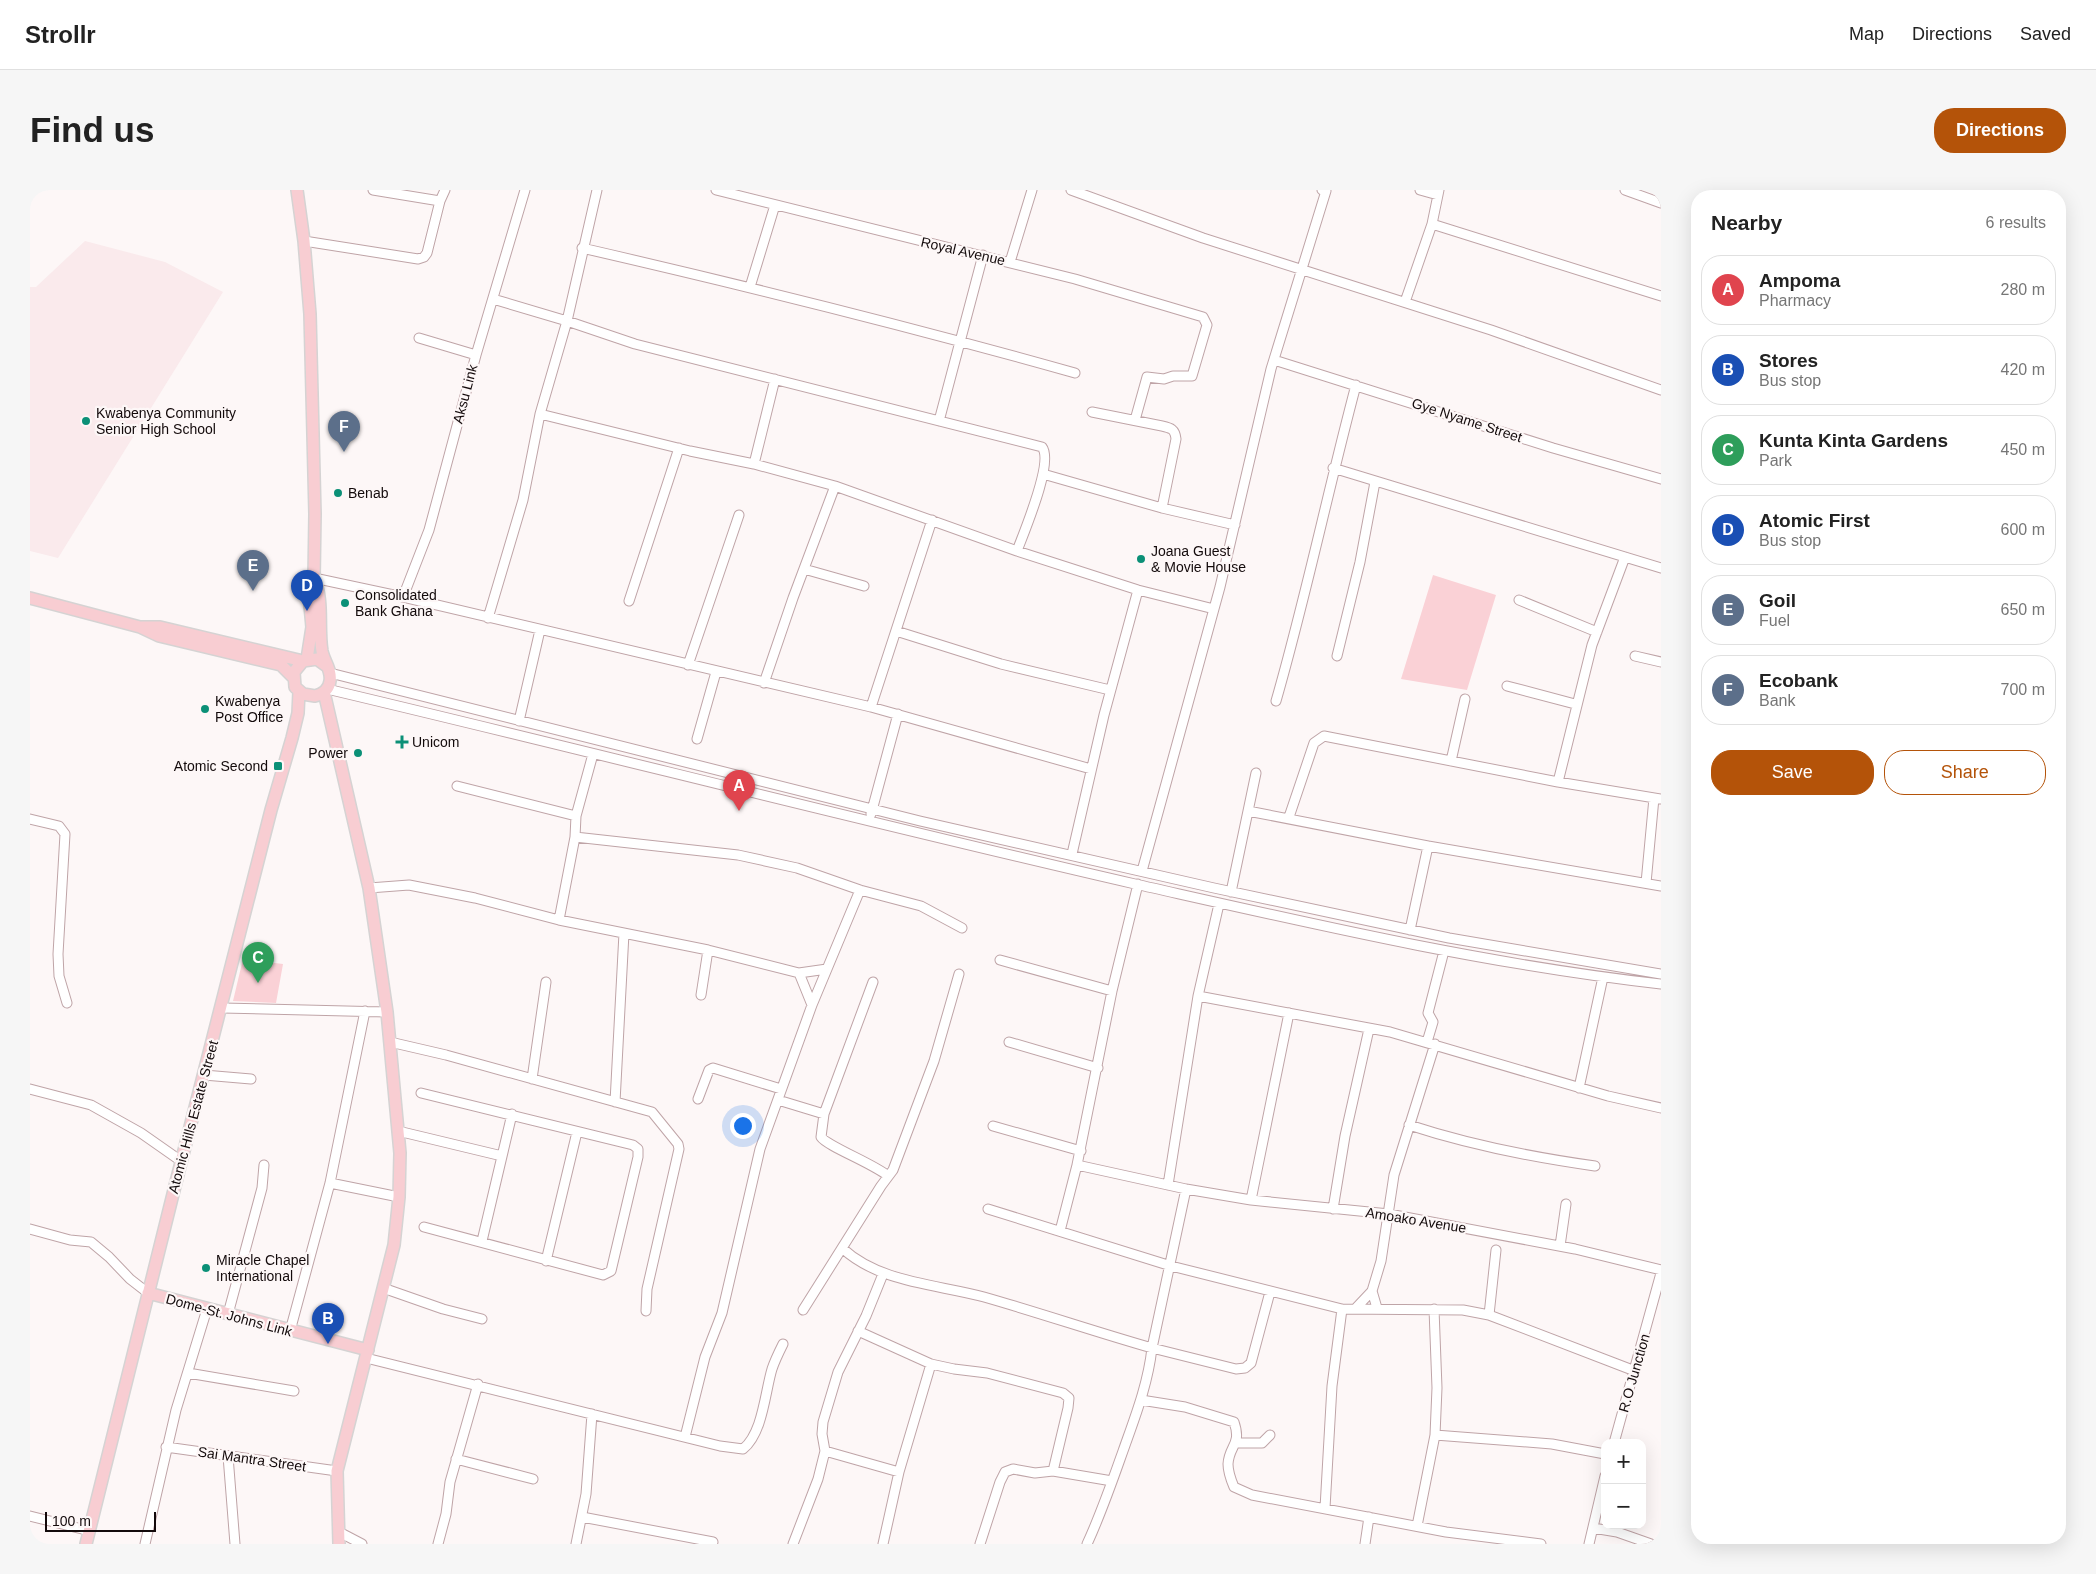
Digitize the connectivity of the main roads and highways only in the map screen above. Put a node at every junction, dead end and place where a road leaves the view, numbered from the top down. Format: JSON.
{"nodes":[{"id":1,"x":297,"y":190,"type":"edge"},
{"id":2,"x":314,"y":578,"type":"junction"},
{"id":3,"x":30,"y":598,"type":"edge"},
{"id":4,"x":140,"y":627,"type":"junction"},
{"id":5,"x":305,"y":660,"type":"junction"},
{"id":6,"x":329,"y":670,"type":"junction"},
{"id":7,"x":293,"y":677,"type":"junction"},
{"id":8,"x":326,"y":690,"type":"junction"},
{"id":9,"x":299,"y":691,"type":"junction"},
{"id":10,"x":148,"y":1293,"type":"junction"},
{"id":11,"x":367,"y":1354,"type":"junction"},
{"id":12,"x":86,"y":1544,"type":"edge"},
{"id":13,"x":339,"y":1544,"type":"edge"}],
"edges":[{"from":1,"to":2,"type":"main road"},
{"from":2,"to":5,"type":"main road"},
{"from":2,"to":6,"type":"main road"},
{"from":3,"to":4,"type":"main road"},
{"from":4,"to":5,"type":"main road"},
{"from":4,"to":7,"type":"main road"},
{"from":5,"to":6,"type":"main road"},
{"from":5,"to":7,"type":"main road"},
{"from":6,"to":8,"type":"main road"},
{"from":7,"to":9,"type":"main road"},
{"from":8,"to":9,"type":"main road"},
{"from":8,"to":11,"type":"main road"},
{"from":9,"to":10,"type":"main road","name":"Atomic Hills Estate Street"},
{"from":10,"to":11,"type":"main road","name":"Dome-St. Johns Link"},
{"from":10,"to":12,"type":"main road","name":"Atomic Hills Estate Street"},
{"from":11,"to":13,"type":"main road"}]}
